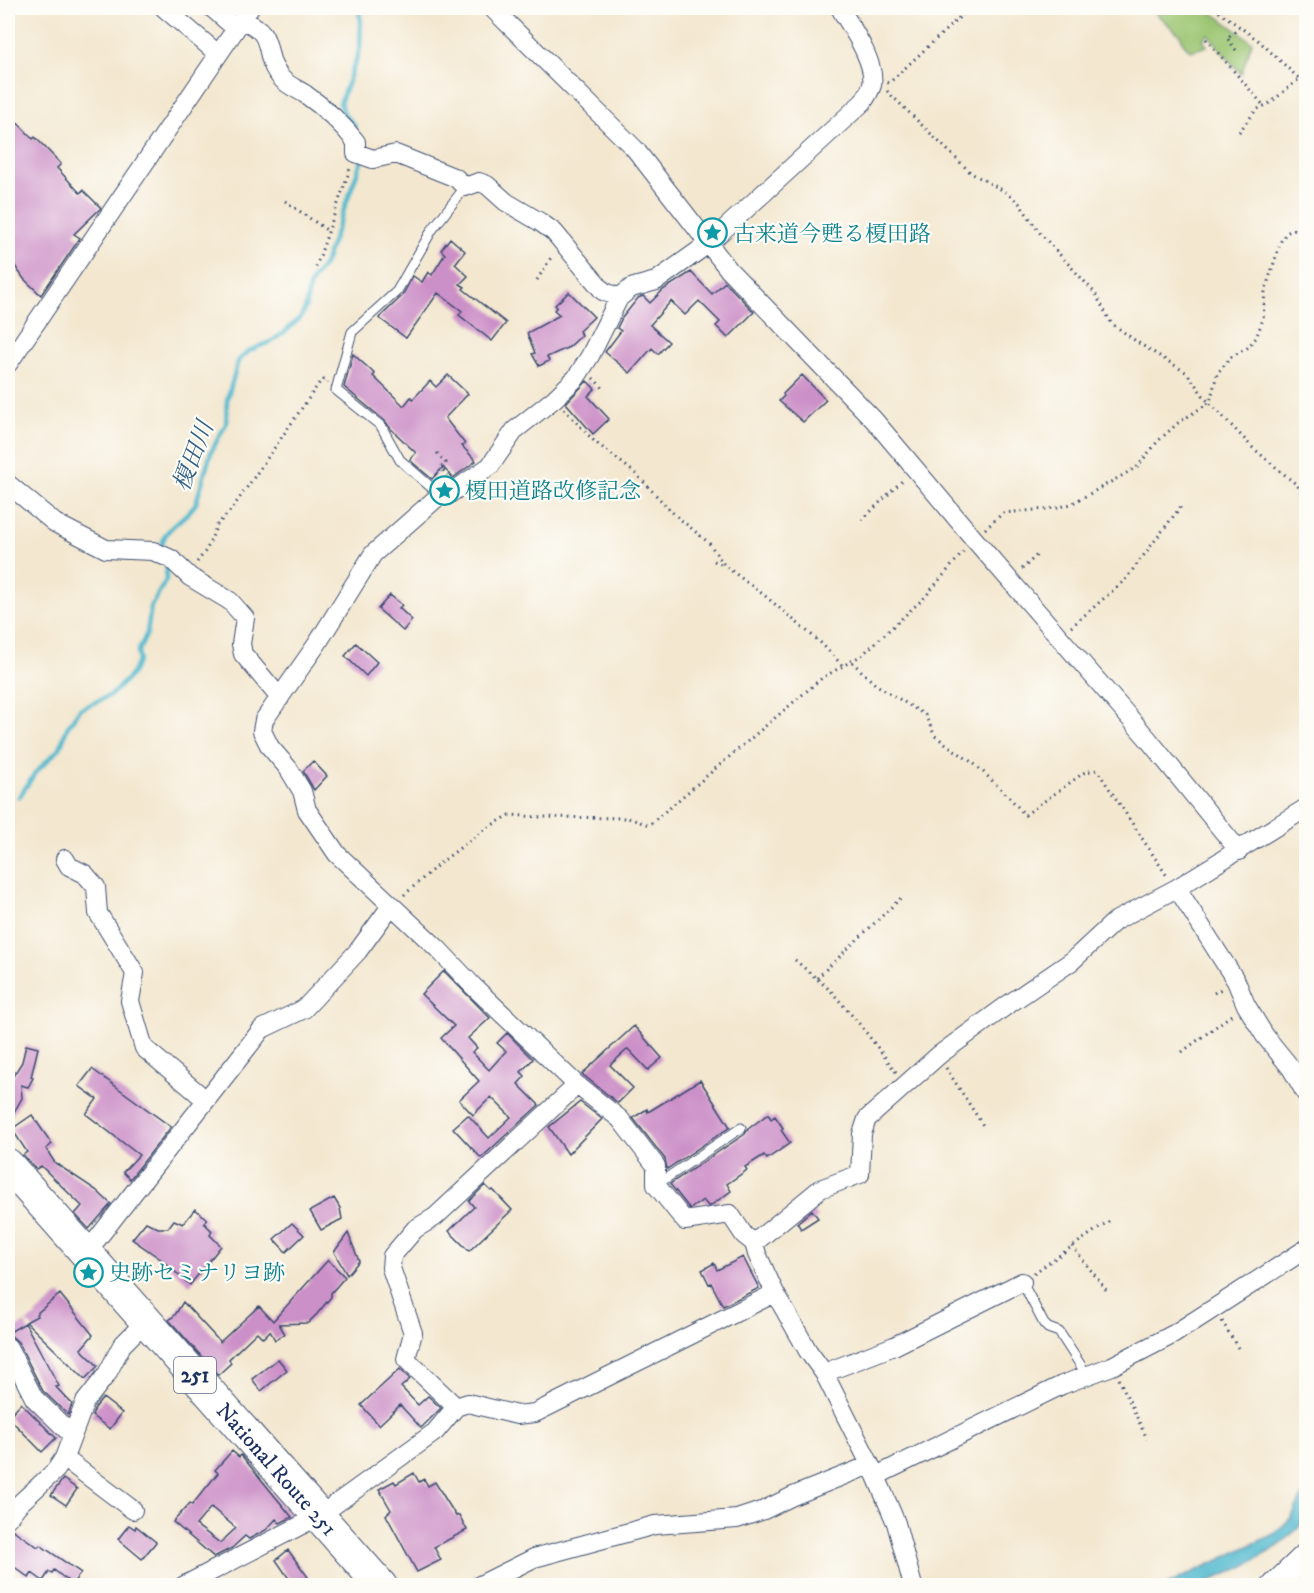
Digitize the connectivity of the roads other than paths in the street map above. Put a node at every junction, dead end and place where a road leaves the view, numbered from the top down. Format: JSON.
{"nodes":[{"id":1,"x":164,"y":8,"type":"edge"},
{"id":2,"x":212,"y":8,"type":"edge"},
{"id":3,"x":492,"y":8,"type":"edge"},
{"id":4,"x":840,"y":8,"type":"edge"},
{"id":5,"x":242,"y":19,"type":"edge"},
{"id":6,"x":218,"y":54,"type":"junction"},
{"id":7,"x":465,"y":187,"type":"junction"},
{"id":8,"x":708,"y":244,"type":"junction"},
{"id":9,"x":619,"y":298,"type":"junction"},
{"id":10,"x":8,"y":364,"type":"edge"},
{"id":11,"x":8,"y":484,"type":"edge"},
{"id":12,"x":448,"y":492,"type":"junction"},
{"id":13,"x":280,"y":698,"type":"junction"},
{"id":14,"x":1306,"y":808,"type":"edge"},
{"id":15,"x":1239,"y":851,"type":"junction"},
{"id":16,"x":65,"y":859,"type":"dead end"},
{"id":17,"x":1177,"y":888,"type":"junction"},
{"id":18,"x":392,"y":906,"type":"junction"},
{"id":19,"x":577,"y":1085,"type":"junction"},
{"id":20,"x":1306,"y":1094,"type":"edge"},
{"id":21,"x":206,"y":1100,"type":"junction"},
{"id":22,"x":741,"y":1128,"type":"dead end"},
{"id":23,"x":8,"y":1165,"type":"edge"},
{"id":24,"x":656,"y":1185,"type":"junction"},
{"id":25,"x":754,"y":1243,"type":"junction"},
{"id":26,"x":1306,"y":1249,"type":"edge"},
{"id":27,"x":87,"y":1252,"type":"junction"},
{"id":28,"x":1022,"y":1282,"type":"joint"},
{"id":29,"x":775,"y":1293,"type":"junction"},
{"id":30,"x":147,"y":1320,"type":"junction"},
{"id":31,"x":8,"y":1347,"type":"edge"},
{"id":32,"x":824,"y":1373,"type":"junction"},
{"id":33,"x":1087,"y":1375,"type":"junction"},
{"id":34,"x":456,"y":1407,"type":"junction"},
{"id":35,"x":72,"y":1435,"type":"junction"},
{"id":36,"x":64,"y":1458,"type":"junction"},
{"id":37,"x":873,"y":1471,"type":"junction"},
{"id":38,"x":133,"y":1510,"type":"dead end"},
{"id":39,"x":319,"y":1516,"type":"junction"},
{"id":40,"x":8,"y":1518,"type":"edge"},
{"id":41,"x":1306,"y":1555,"type":"edge"},
{"id":42,"x":183,"y":1586,"type":"edge"},
{"id":43,"x":381,"y":1586,"type":"edge"},
{"id":44,"x":478,"y":1586,"type":"edge"},
{"id":45,"x":913,"y":1586,"type":"edge"},
{"id":46,"x":1274,"y":1586,"type":"edge"}],
"edges":[{"from":1,"to":6,"type":"street"},
{"from":2,"to":5,"type":"street"},
{"from":3,"to":8,"type":"street"},
{"from":4,"to":8,"type":"street"},
{"from":5,"to":6,"type":"street"},
{"from":5,"to":7,"type":"street"},
{"from":6,"to":10,"type":"street"},
{"from":7,"to":9,"type":"street"},
{"from":7,"to":12,"type":"lane"},
{"from":8,"to":9,"type":"street"},
{"from":8,"to":15,"type":"street"},
{"from":9,"to":12,"type":"street"},
{"from":11,"to":13,"type":"street"},
{"from":12,"to":13,"type":"street"},
{"from":13,"to":18,"type":"street"},
{"from":14,"to":15,"type":"street"},
{"from":15,"to":17,"type":"street"},
{"from":16,"to":21,"type":"street"},
{"from":17,"to":20,"type":"street"},
{"from":17,"to":25,"type":"street"},
{"from":18,"to":19,"type":"street"},
{"from":18,"to":21,"type":"street"},
{"from":19,"to":24,"type":"street"},
{"from":19,"to":34,"type":"street"},
{"from":21,"to":27,"type":"street"},
{"from":22,"to":24,"type":"lane"},
{"from":23,"to":27,"type":"highway","name":"National Route 251","number":"251"},
{"from":24,"to":25,"type":"street"},
{"from":25,"to":29,"type":"street"},
{"from":26,"to":33,"type":"street"},
{"from":27,"to":30,"type":"highway","name":"National Route 251","number":"251"},
{"from":28,"to":32,"type":"street"},
{"from":28,"to":33,"type":"lane"},
{"from":29,"to":32,"type":"street"},
{"from":29,"to":34,"type":"street"},
{"from":30,"to":35,"type":"street"},
{"from":30,"to":39,"type":"highway","name":"National Route 251","number":"251"},
{"from":31,"to":35,"type":"street"},
{"from":32,"to":37,"type":"street"},
{"from":33,"to":37,"type":"street"},
{"from":34,"to":39,"type":"street"},
{"from":35,"to":36,"type":"street"},
{"from":36,"to":38,"type":"street"},
{"from":36,"to":40,"type":"street"},
{"from":37,"to":44,"type":"street"},
{"from":37,"to":45,"type":"street"},
{"from":39,"to":42,"type":"street"},
{"from":39,"to":43,"type":"highway","name":"National Route 251","number":"251"},
{"from":41,"to":46,"type":"street"}]}
